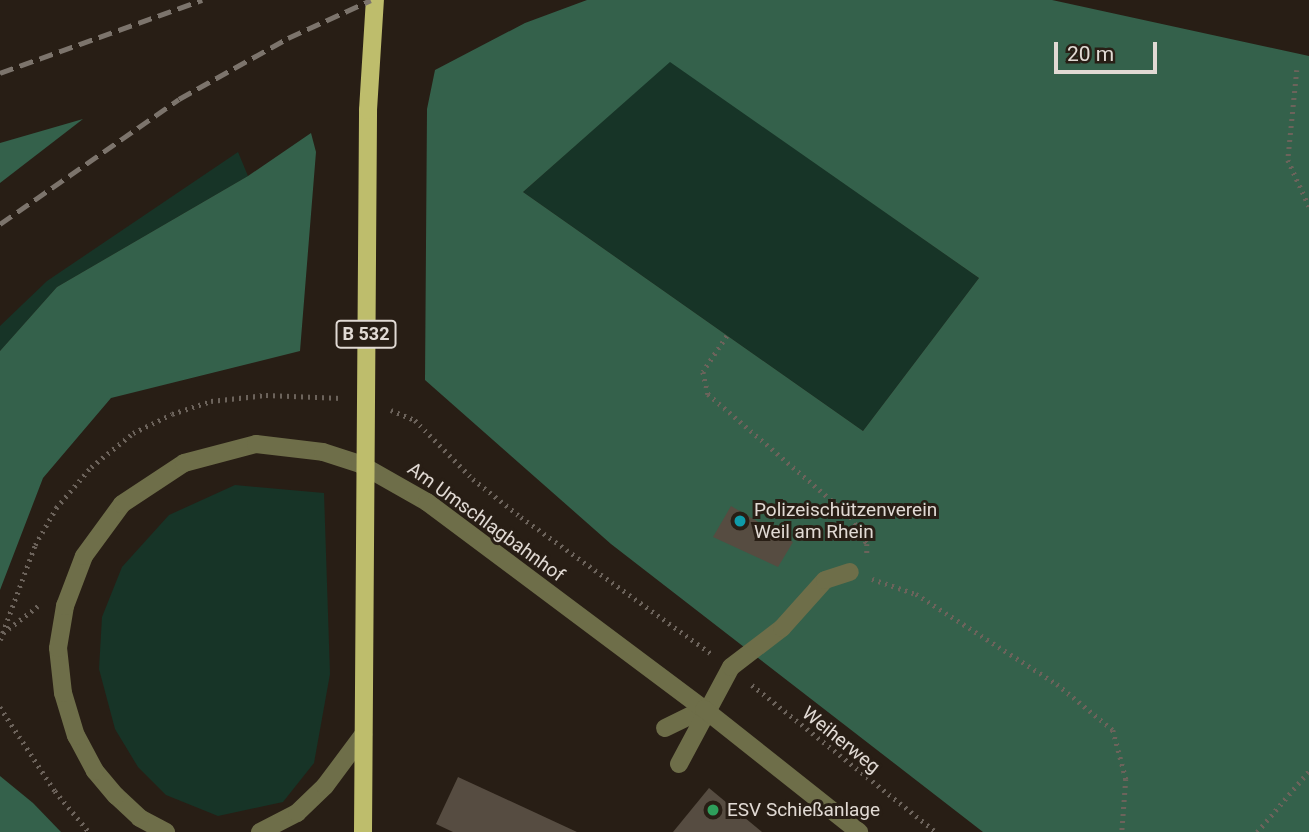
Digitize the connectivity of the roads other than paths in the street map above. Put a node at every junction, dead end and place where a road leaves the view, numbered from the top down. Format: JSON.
{"nodes":[{"id":1,"x":375,"y":0,"type":"edge"},
{"id":2,"x":850,"y":572,"type":"road end"},
{"id":3,"x":704,"y":709,"type":"junction"},
{"id":4,"x":665,"y":728,"type":"dead end"},
{"id":5,"x":363,"y":735,"type":"junction"},
{"id":6,"x":679,"y":764,"type":"dead end"},
{"id":7,"x":166,"y":832,"type":"edge"},
{"id":8,"x":260,"y":832,"type":"edge"},
{"id":9,"x":362,"y":832,"type":"edge"},
{"id":10,"x":859,"y":832,"type":"edge"}],
"edges":[{"from":1,"to":5,"type":"main road","number":"B 532"},
{"from":2,"to":3,"type":"street"},
{"from":3,"to":4,"type":"street"},
{"from":3,"to":6,"type":"street"},
{"from":3,"to":7,"type":"street","name":"Am Umschlagbahnhof"},
{"from":3,"to":10,"type":"street","name":"Am Umschlagbahnhof"},
{"from":5,"to":8,"type":"street"},
{"from":5,"to":9,"type":"main road","number":"B 532"}]}
